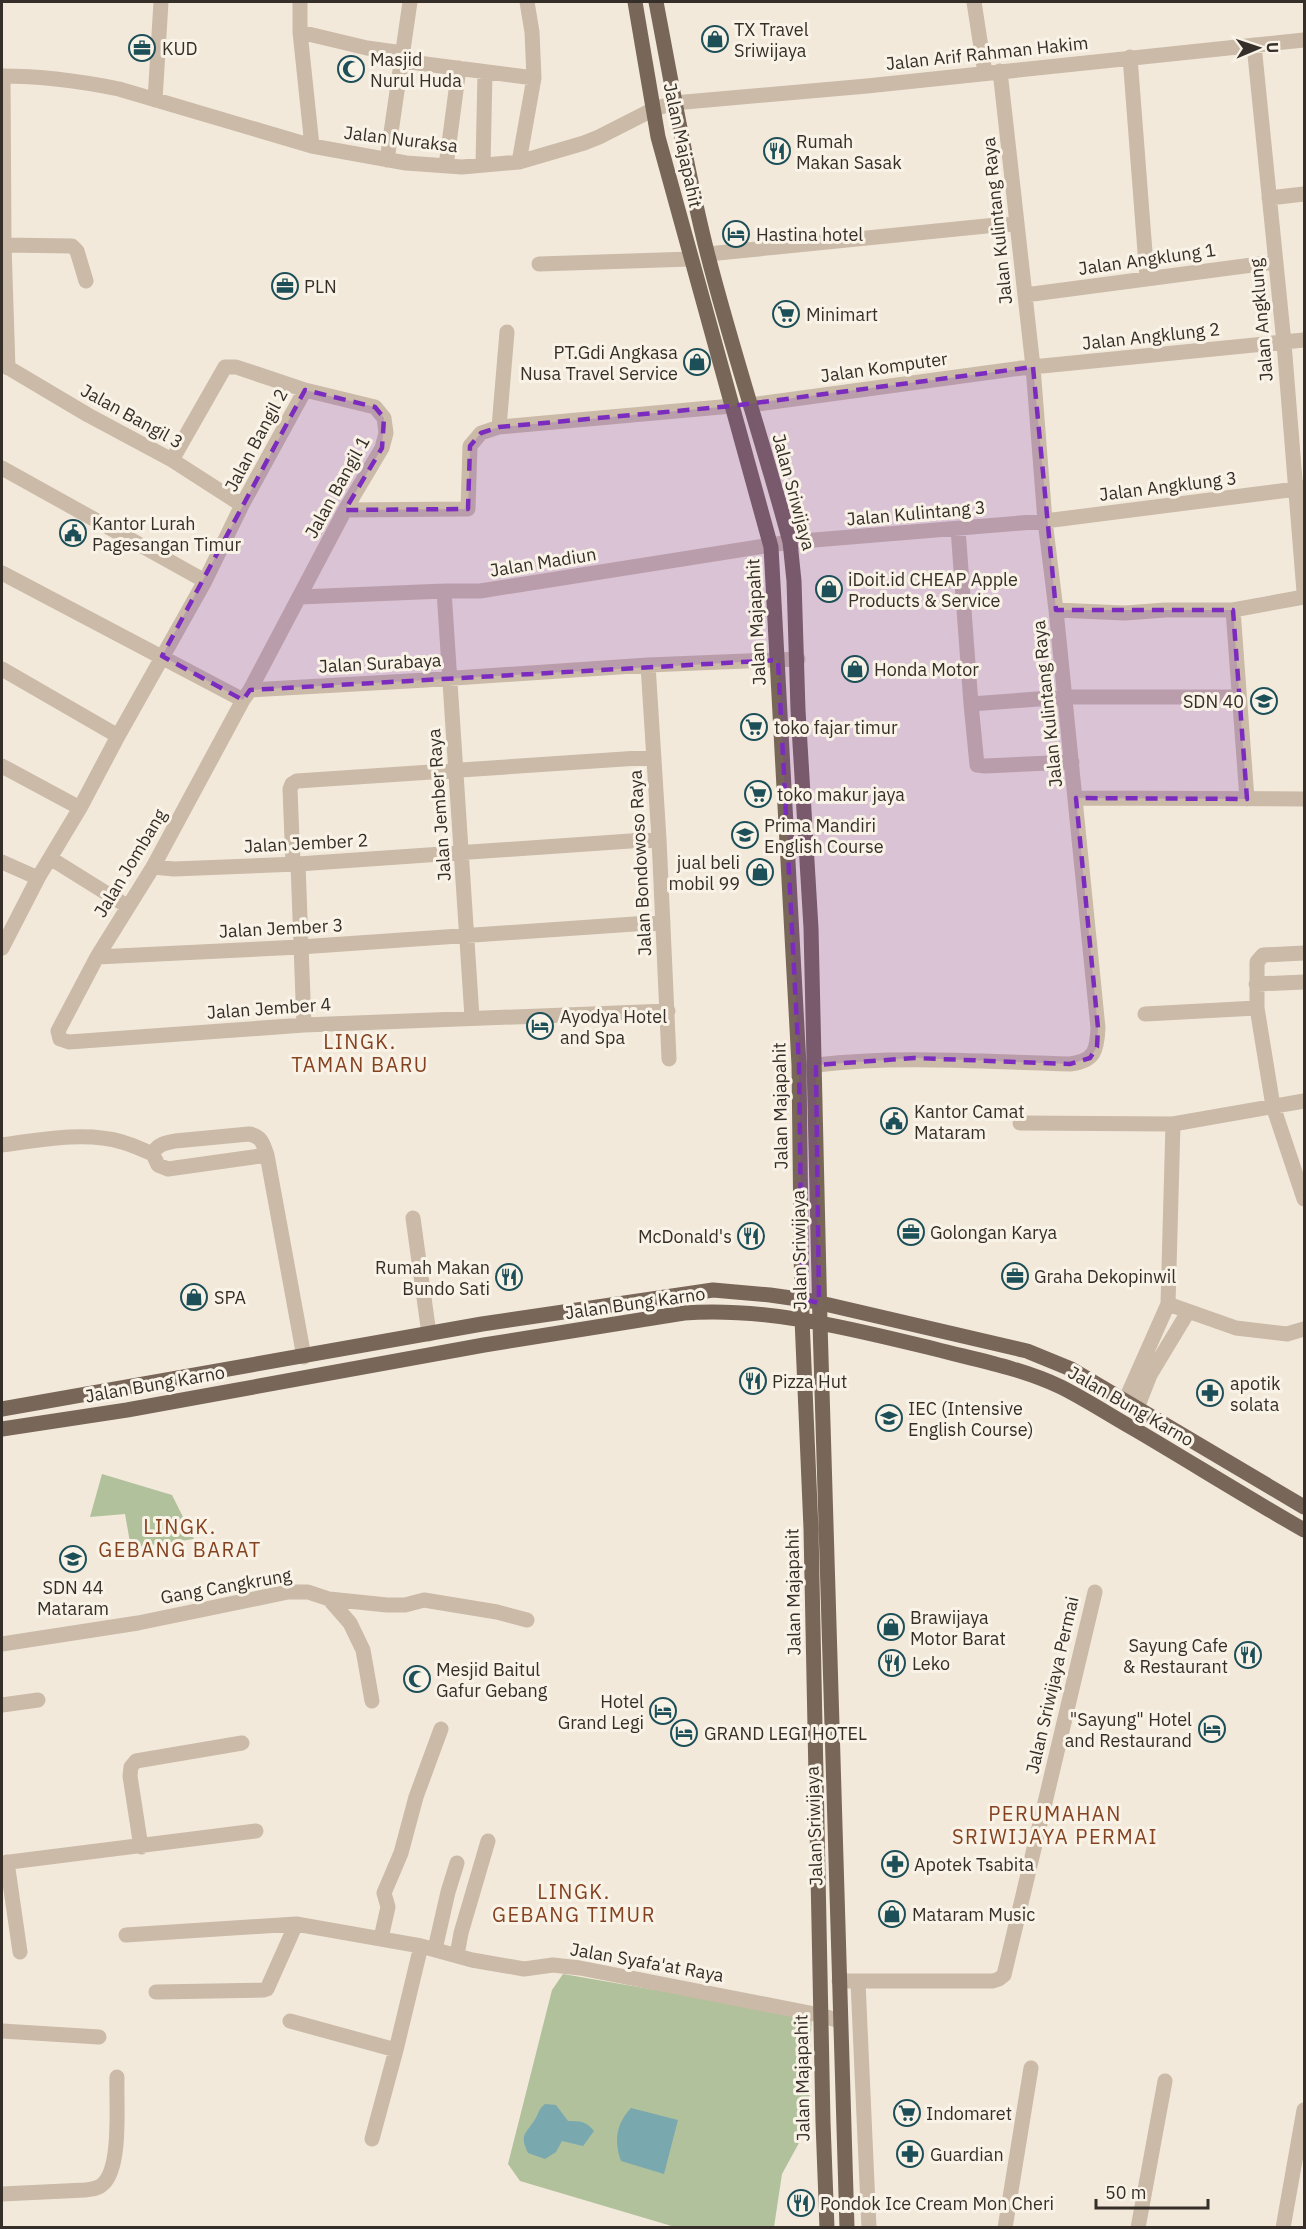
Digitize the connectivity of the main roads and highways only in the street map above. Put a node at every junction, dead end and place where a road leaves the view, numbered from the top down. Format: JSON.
{"nodes":[{"id":1,"x":635,"y":2,"type":"edge"},
{"id":2,"x":656,"y":2,"type":"edge"},
{"id":3,"x":811,"y":928,"type":"junction"},
{"id":4,"x":792,"y":929,"type":"junction"},
{"id":5,"x":802,"y":1299,"type":"junction"},
{"id":6,"x":819,"y":1303,"type":"junction"},
{"id":7,"x":802,"y":1319,"type":"junction"},
{"id":8,"x":820,"y":1323,"type":"junction"},
{"id":9,"x":482,"y":1324,"type":"junction"},
{"id":10,"x":484,"y":1345,"type":"junction"},
{"id":11,"x":1071,"y":1369,"type":"junction"},
{"id":12,"x":149,"y":1384,"type":"junction"},
{"id":13,"x":1062,"y":1388,"type":"junction"},
{"id":14,"x":152,"y":1406,"type":"junction"},
{"id":15,"x":2,"y":1409,"type":"edge"},
{"id":16,"x":2,"y":1429,"type":"edge"},
{"id":17,"x":1301,"y":1504,"type":"edge"},
{"id":18,"x":1286,"y":1520,"type":"junction"},
{"id":19,"x":1305,"y":1530,"type":"edge"},
{"id":20,"x":821,"y":1960,"type":"junction"},
{"id":21,"x":838,"y":1965,"type":"junction"},
{"id":22,"x":827,"y":2228,"type":"edge"},
{"id":23,"x":847,"y":2228,"type":"edge"}],
"edges":[{"from":1,"to":4,"type":"main road","name":"Jalan Majapahit"},
{"from":2,"to":3,"type":"main road","name":"Jalan Sriwijaya"},
{"from":3,"to":4,"type":"main road"},
{"from":3,"to":6,"type":"main road","name":"Jalan Sriwijaya"},
{"from":4,"to":5,"type":"main road","name":"Jalan Majapahit"},
{"from":5,"to":6,"type":"main road"},
{"from":5,"to":7,"type":"main road","name":"Jalan Majapahit"},
{"from":5,"to":9,"type":"main road"},
{"from":6,"to":8,"type":"main road","name":"Jalan Sriwijaya"},
{"from":6,"to":11,"type":"main road"},
{"from":7,"to":8,"type":"main road","name":"Jalan Bung Karno"},
{"from":7,"to":10,"type":"main road","name":"Jalan Bung Karno"},
{"from":7,"to":20,"type":"main road","name":"Jalan Majapahit"},
{"from":8,"to":13,"type":"main road","name":"Jalan Bung Karno"},
{"from":8,"to":21,"type":"main road","name":"Jalan Sriwijaya"},
{"from":9,"to":10,"type":"main road"},
{"from":9,"to":12,"type":"main road"},
{"from":10,"to":14,"type":"main road","name":"Jalan Bung Karno"},
{"from":11,"to":13,"type":"main road"},
{"from":11,"to":17,"type":"main road"},
{"from":12,"to":14,"type":"main road"},
{"from":12,"to":15,"type":"main road"},
{"from":13,"to":18,"type":"main road","name":"Jalan Bung Karno"},
{"from":14,"to":16,"type":"main road","name":"Jalan Bung Karno"},
{"from":17,"to":18,"type":"main road"},
{"from":18,"to":19,"type":"main road","name":"Jalan Bung Karno"},
{"from":20,"to":21,"type":"main road"},
{"from":20,"to":22,"type":"main road","name":"Jalan Majapahit"},
{"from":21,"to":23,"type":"main road","name":"Jalan Sriwijaya"}]}
